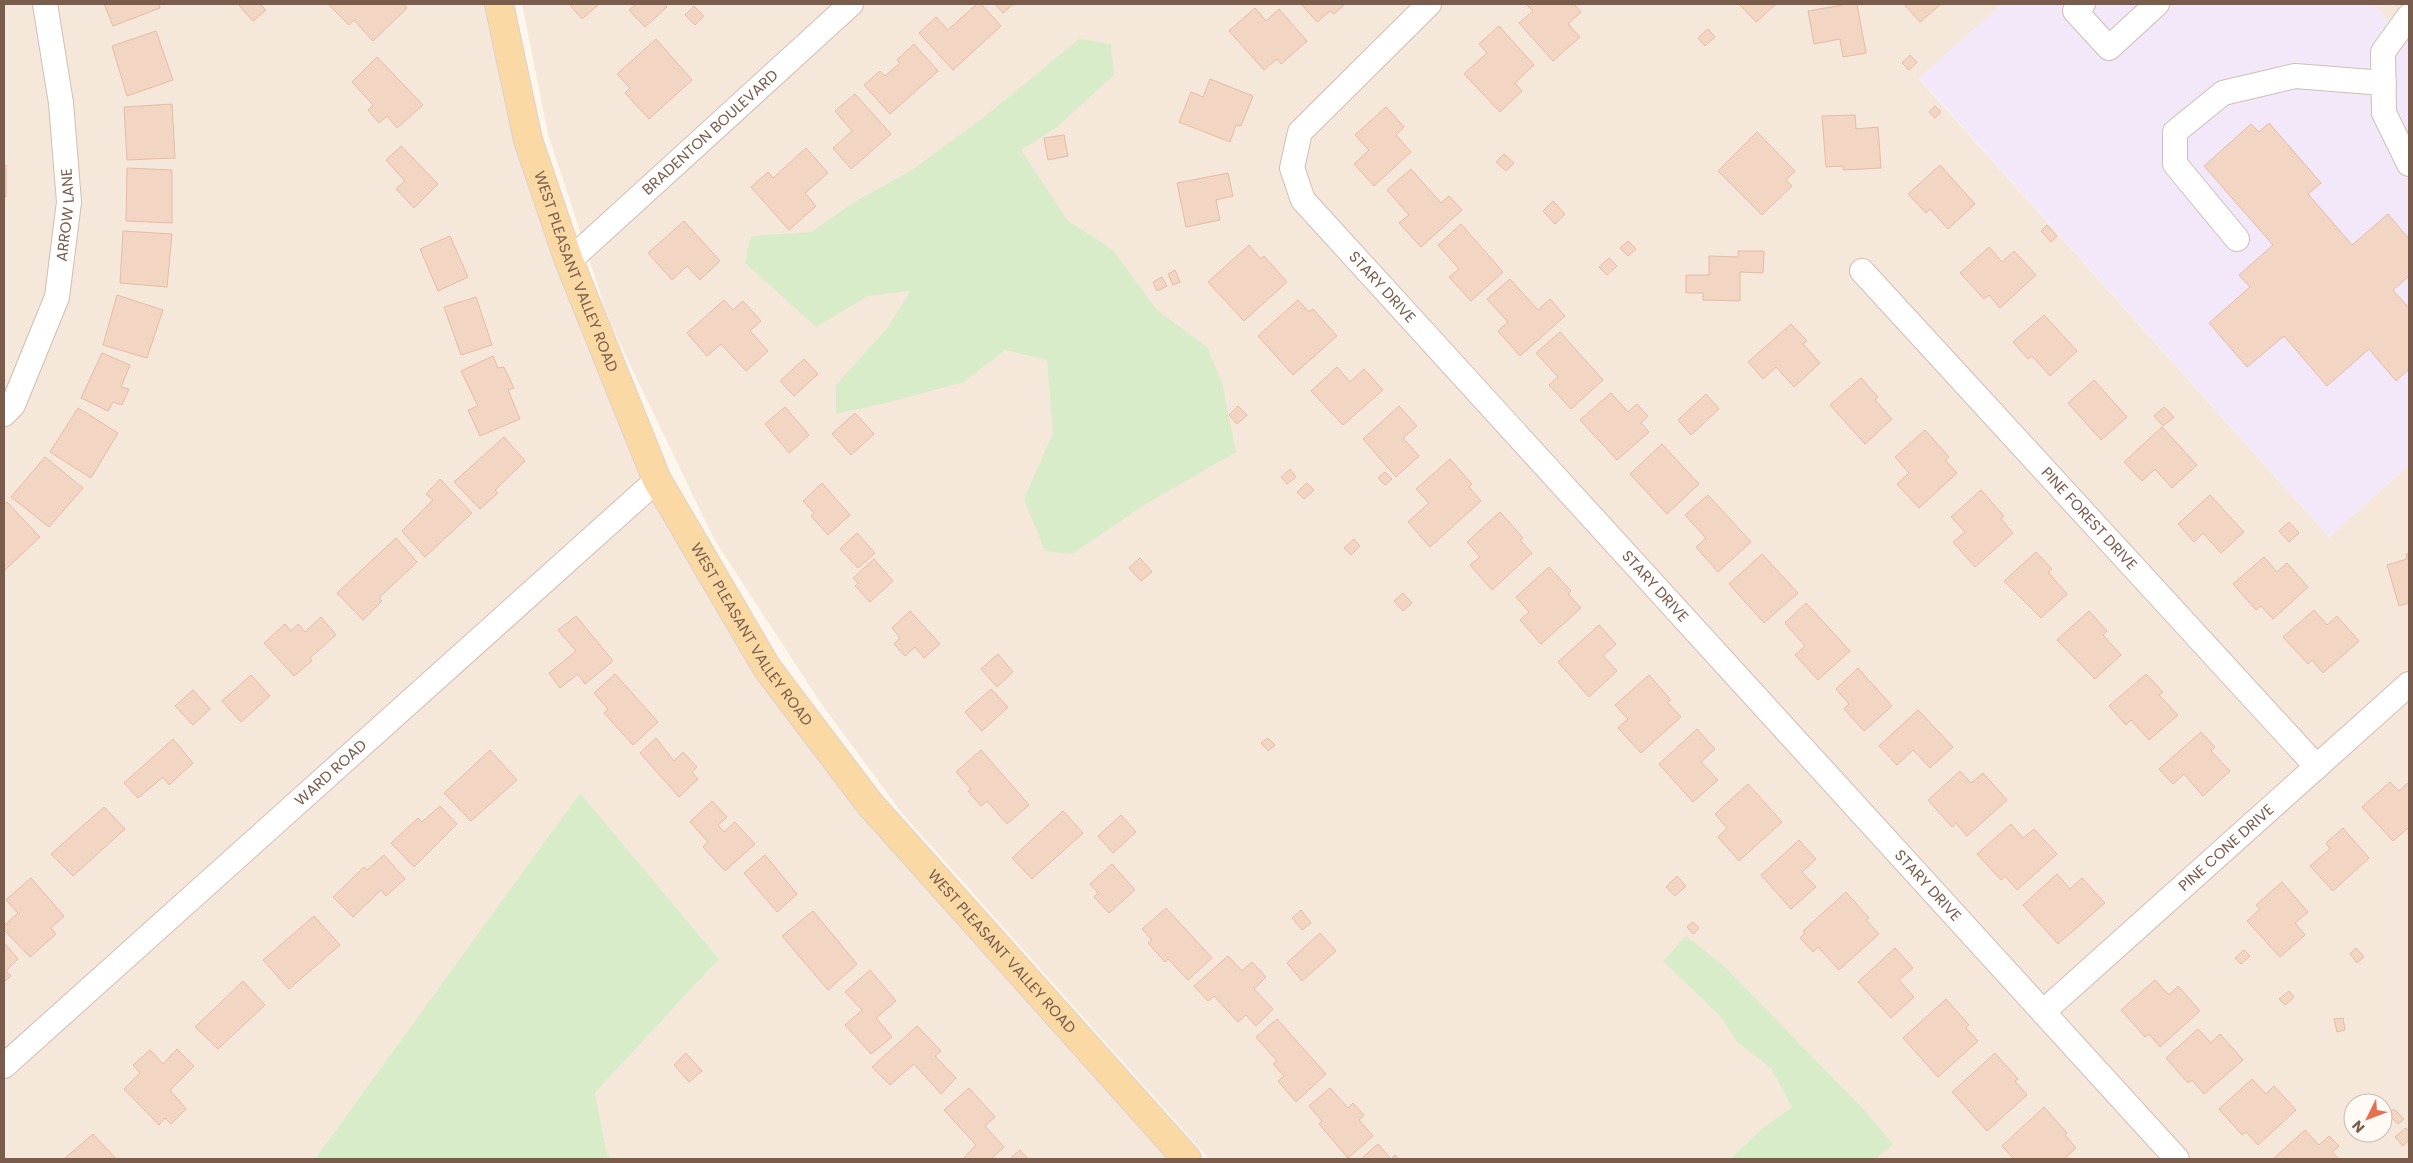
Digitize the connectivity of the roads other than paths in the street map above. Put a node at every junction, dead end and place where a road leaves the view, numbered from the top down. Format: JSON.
{"nodes":[{"id":1,"x":45,"y":4,"type":"edge"},
{"id":2,"x":499,"y":4,"type":"edge"},
{"id":3,"x":851,"y":4,"type":"edge"},
{"id":4,"x":1429,"y":4,"type":"edge"},
{"id":5,"x":2083,"y":4,"type":"edge"},
{"id":6,"x":2157,"y":4,"type":"edge"},
{"id":7,"x":2409,"y":16,"type":"edge"},
{"id":8,"x":2384,"y":83,"type":"junction"},
{"id":9,"x":2409,"y":164,"type":"edge"},
{"id":10,"x":2237,"y":239,"type":"dead end"},
{"id":11,"x":569,"y":262,"type":"junction"},
{"id":12,"x":1862,"y":271,"type":"dead end"},
{"id":13,"x":4,"y":414,"type":"edge"},
{"id":14,"x":657,"y":480,"type":"junction"},
{"id":15,"x":2409,"y":684,"type":"edge"},
{"id":16,"x":2318,"y":767,"type":"junction"},
{"id":17,"x":2044,"y":1012,"type":"junction"},
{"id":18,"x":4,"y":1066,"type":"edge"},
{"id":19,"x":1187,"y":1159,"type":"edge"},
{"id":20,"x":2177,"y":1159,"type":"edge"}],
"edges":[{"from":1,"to":13,"type":"street","name":"ARROW LANE"},
{"from":2,"to":11,"type":"main road","name":"WEST PLEASANT VALLEY ROAD"},
{"from":3,"to":11,"type":"street","name":"BRADENTON BOULEVARD"},
{"from":4,"to":17,"type":"street","name":"STARY DRIVE"},
{"from":5,"to":6,"type":"street"},
{"from":7,"to":8,"type":"street"},
{"from":8,"to":9,"type":"street"},
{"from":8,"to":10,"type":"street"},
{"from":11,"to":14,"type":"main road","name":"WEST PLEASANT VALLEY ROAD"},
{"from":12,"to":16,"type":"street","name":"PINE FOREST DRIVE"},
{"from":14,"to":18,"type":"street","name":"WARD ROAD"},
{"from":14,"to":19,"type":"main road","name":"WEST PLEASANT VALLEY ROAD"},
{"from":15,"to":16,"type":"street","name":"PINE CONE DRIVE"},
{"from":16,"to":17,"type":"street","name":"PINE CONE DRIVE"},
{"from":17,"to":20,"type":"street","name":"STARY DRIVE"}]}
